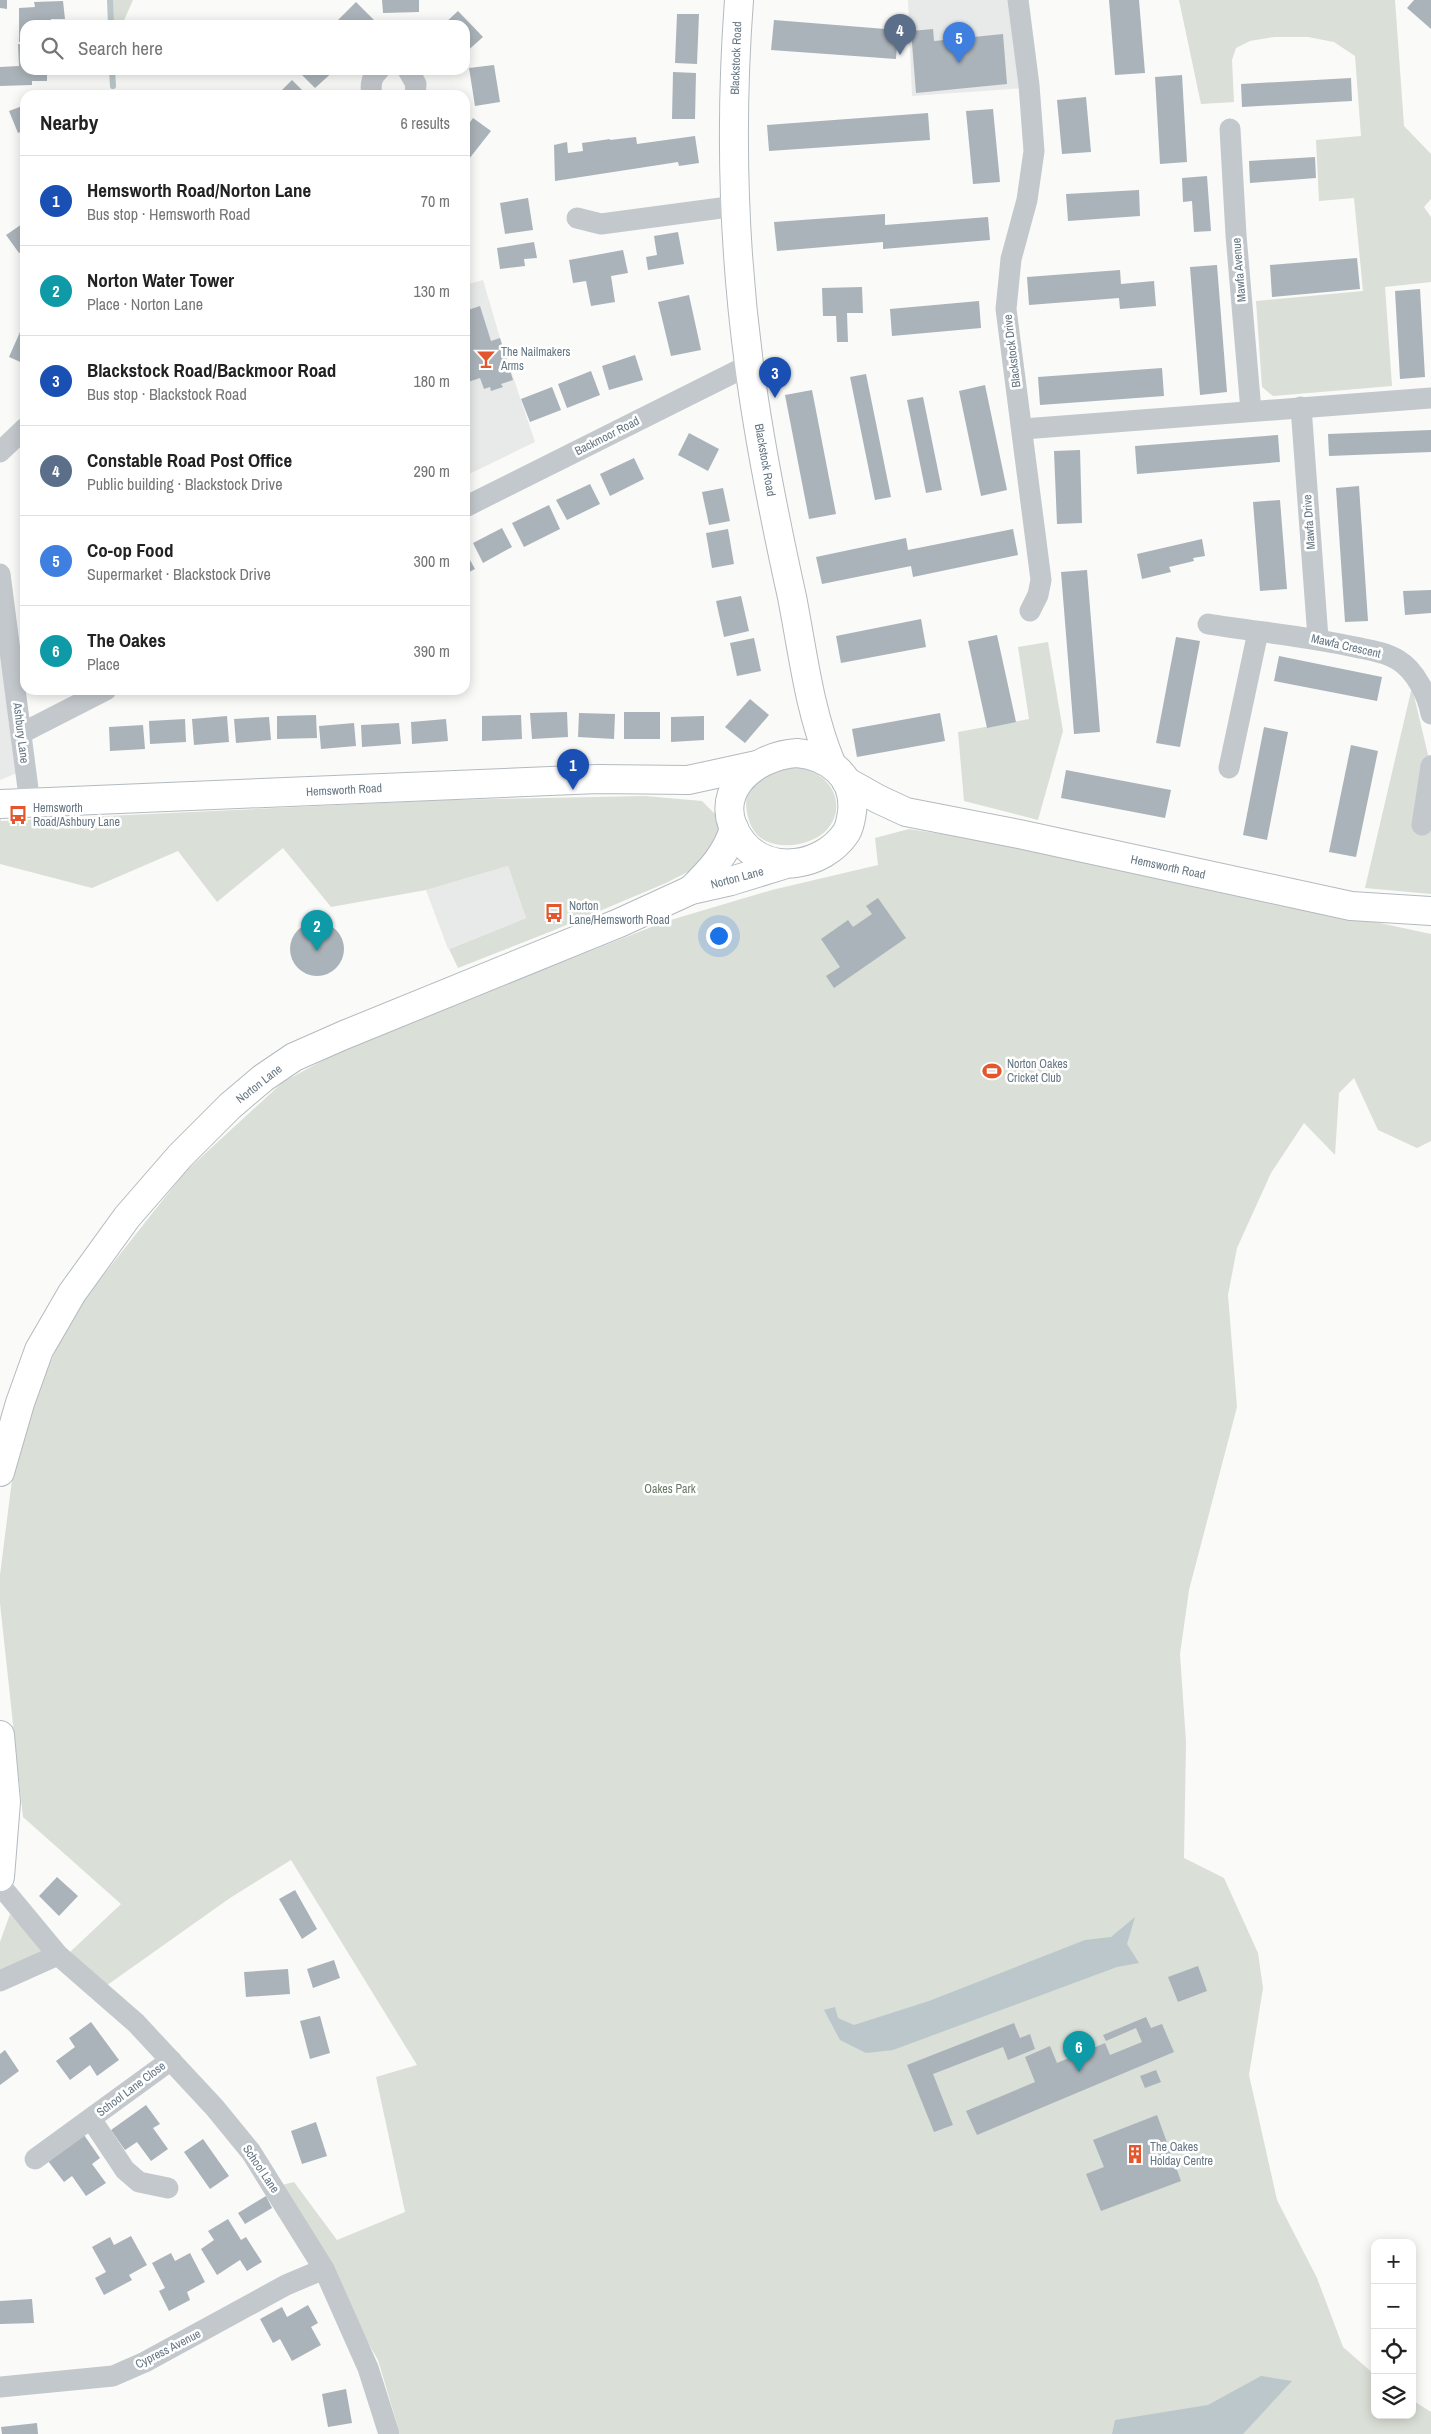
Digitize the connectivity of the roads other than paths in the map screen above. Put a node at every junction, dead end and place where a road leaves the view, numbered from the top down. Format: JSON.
{"nodes":[{"id":1,"x":739,"y":0,"type":"edge"},
{"id":2,"x":1018,"y":0,"type":"edge"},
{"id":3,"x":374,"y":75,"type":"edge"},
{"id":4,"x":411,"y":75,"type":"edge"},
{"id":5,"x":371,"y":90,"type":"edge"},
{"id":6,"x":415,"y":90,"type":"edge"},
{"id":7,"x":1230,"y":129,"type":"dead end"},
{"id":8,"x":736,"y":206,"type":"junction"},
{"id":9,"x":577,"y":218,"type":"dead end"},
{"id":10,"x":749,"y":364,"type":"junction"},
{"id":11,"x":1431,"y":398,"type":"edge"},
{"id":12,"x":1301,"y":407,"type":"junction"},
{"id":13,"x":1251,"y":411,"type":"junction"},
{"id":14,"x":1024,"y":429,"type":"junction"},
{"id":15,"x":20,"y":433,"type":"edge"},
{"id":16,"x":0,"y":452,"type":"edge"},
{"id":17,"x":470,"y":504,"type":"edge"},
{"id":18,"x":0,"y":574,"type":"edge"},
{"id":19,"x":1030,"y":611,"type":"dead end"},
{"id":20,"x":1208,"y":624,"type":"dead end"},
{"id":21,"x":1258,"y":632,"type":"junction"},
{"id":22,"x":1318,"y":638,"type":"junction"},
{"id":23,"x":96,"y":695,"type":"edge"},
{"id":24,"x":813,"y":712,"type":"junction"},
{"id":25,"x":1431,"y":714,"type":"edge"},
{"id":26,"x":22,"y":733,"type":"junction"},
{"id":27,"x":783,"y":754,"type":"junction"},
{"id":28,"x":757,"y":766,"type":"junction"},
{"id":29,"x":1431,"y":766,"type":"edge"},
{"id":30,"x":1230,"y":768,"type":"dead end"},
{"id":31,"x":838,"y":772,"type":"junction"},
{"id":32,"x":688,"y":780,"type":"junction"},
{"id":33,"x":0,"y":804,"type":"edge"},
{"id":34,"x":30,"y":804,"type":"junction"},
{"id":35,"x":906,"y":812,"type":"junction"},
{"id":36,"x":732,"y":820,"type":"junction"},
{"id":37,"x":1422,"y":825,"type":"dead end"},
{"id":38,"x":847,"y":833,"type":"junction"},
{"id":39,"x":783,"y":865,"type":"junction"},
{"id":40,"x":691,"y":890,"type":"junction"},
{"id":41,"x":1431,"y":911,"type":"edge"},
{"id":42,"x":0,"y":1472,"type":"edge"},
{"id":43,"x":0,"y":1735,"type":"edge"},
{"id":44,"x":0,"y":1877,"type":"edge"},
{"id":45,"x":0,"y":1885,"type":"edge"},
{"id":46,"x":58,"y":1955,"type":"junction"},
{"id":47,"x":0,"y":1981,"type":"edge"},
{"id":48,"x":171,"y":2060,"type":"junction"},
{"id":49,"x":91,"y":2119,"type":"junction"},
{"id":50,"x":35,"y":2159,"type":"dead end"},
{"id":51,"x":168,"y":2188,"type":"dead end"},
{"id":52,"x":324,"y":2269,"type":"junction"},
{"id":53,"x":0,"y":2387,"type":"edge"},
{"id":54,"x":389,"y":2434,"type":"edge"}],
"edges":[{"from":1,"to":8,"type":"street","name":"Blackstock Road"},
{"from":2,"to":14,"type":"street","name":"Blackstock Drive"},
{"from":3,"to":5,"type":"street"},
{"from":4,"to":6,"type":"street"},
{"from":7,"to":13,"type":"street","name":"Mawfa Avenue"},
{"from":8,"to":9,"type":"street"},
{"from":8,"to":10,"type":"street","name":"Blackstock Road"},
{"from":10,"to":17,"type":"street","name":"Backmoor Road"},
{"from":10,"to":24,"type":"street","name":"Blackstock Road"},
{"from":11,"to":12,"type":"street"},
{"from":12,"to":13,"type":"street"},
{"from":12,"to":22,"type":"street","name":"Mawfa Drive"},
{"from":13,"to":14,"type":"street"},
{"from":14,"to":19,"type":"street","name":"Blackstock Drive"},
{"from":15,"to":16,"type":"street"},
{"from":18,"to":26,"type":"street","name":"Ashbury Lane"},
{"from":20,"to":21,"type":"street","name":"Mawfa Crescent"},
{"from":21,"to":22,"type":"street","name":"Mawfa Crescent"},
{"from":21,"to":30,"type":"street"},
{"from":22,"to":25,"type":"street","name":"Mawfa Crescent"},
{"from":23,"to":26,"type":"street"},
{"from":24,"to":27,"type":"street"},
{"from":24,"to":31,"type":"street","name":"Blackstock Road"},
{"from":26,"to":34,"type":"street","name":"Ashbury Lane"},
{"from":27,"to":28,"type":"street"},
{"from":27,"to":31,"type":"street"},
{"from":28,"to":32,"type":"street","name":"Hemsworth Road"},
{"from":28,"to":36,"type":"street"},
{"from":29,"to":37,"type":"street"},
{"from":31,"to":35,"type":"street","name":"Hemsworth Road"},
{"from":31,"to":38,"type":"street"},
{"from":32,"to":34,"type":"street","name":"Hemsworth Road"},
{"from":32,"to":36,"type":"street","name":"Hemsworth Road"},
{"from":33,"to":34,"type":"street","name":"Hemsworth Road"},
{"from":35,"to":38,"type":"street","name":"Hemsworth Road"},
{"from":35,"to":41,"type":"street","name":"Hemsworth Road"},
{"from":36,"to":39,"type":"street"},
{"from":36,"to":40,"type":"street","name":"Norton Lane"},
{"from":38,"to":39,"type":"street"},
{"from":39,"to":40,"type":"street","name":"Norton Lane"},
{"from":40,"to":42,"type":"street","name":"Norton Lane"},
{"from":43,"to":44,"type":"street"},
{"from":45,"to":46,"type":"street","name":"School Lane"},
{"from":46,"to":47,"type":"street"},
{"from":46,"to":48,"type":"street","name":"School Lane"},
{"from":48,"to":49,"type":"street","name":"School Lane Close"},
{"from":48,"to":52,"type":"street","name":"School Lane"},
{"from":49,"to":50,"type":"street","name":"School Lane Close"},
{"from":49,"to":51,"type":"street","name":"School Lane Close"},
{"from":52,"to":53,"type":"street","name":"Cypress Avenue"},
{"from":52,"to":54,"type":"street","name":"School Lane"}]}
